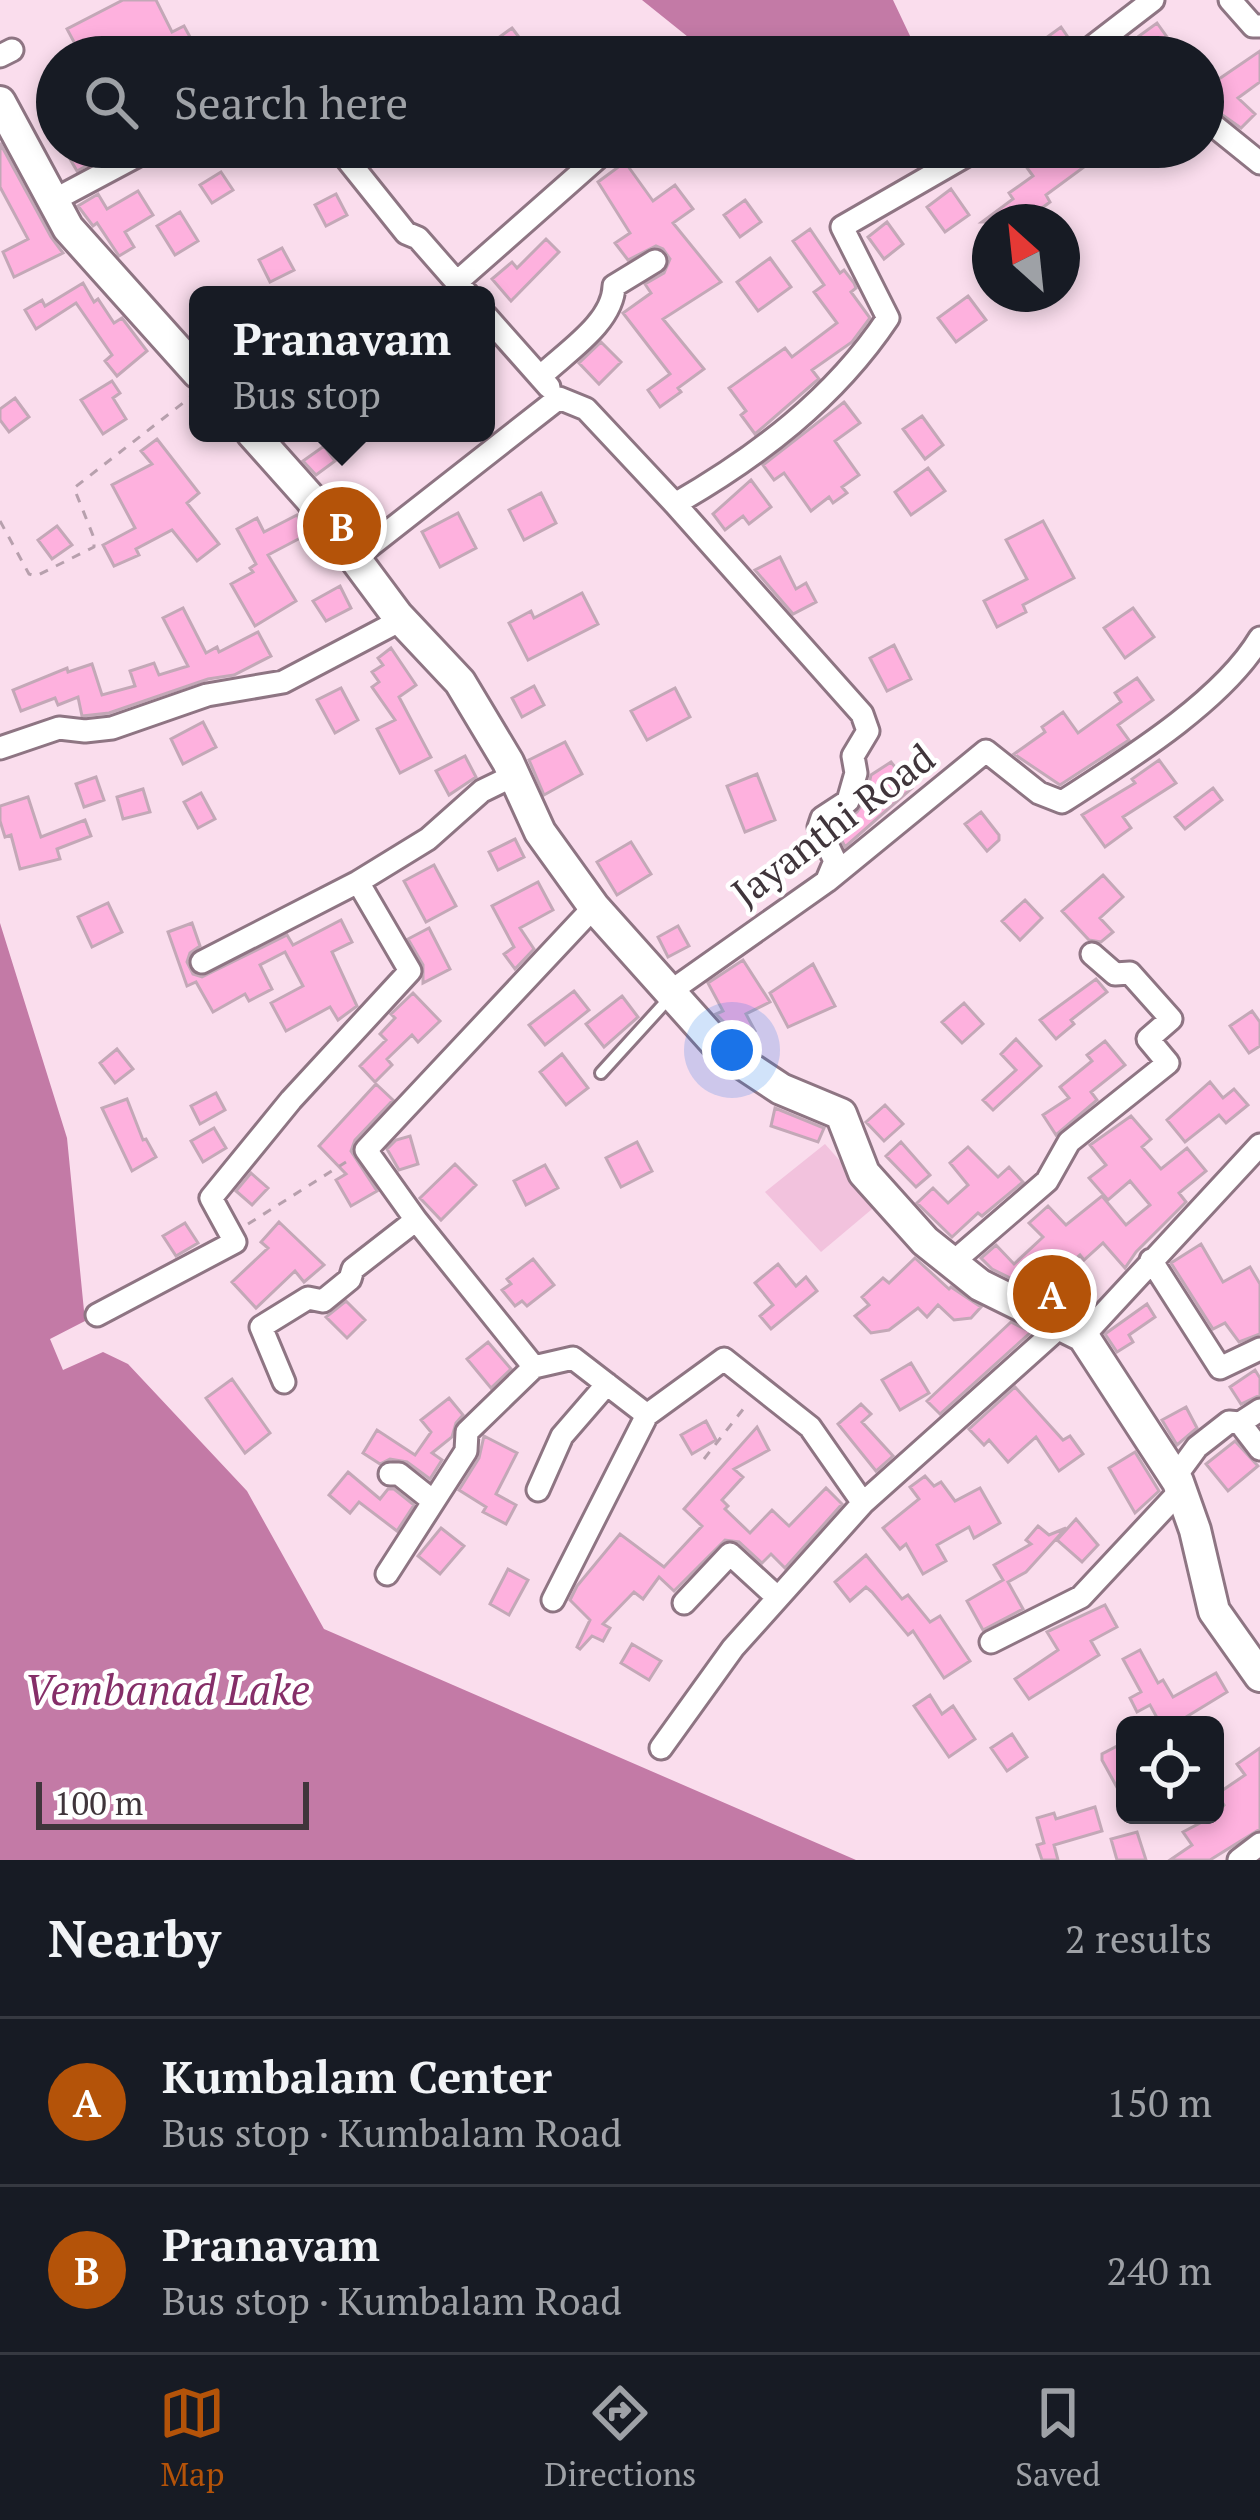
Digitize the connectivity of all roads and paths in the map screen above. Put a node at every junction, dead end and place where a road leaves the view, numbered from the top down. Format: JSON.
{"nodes":[{"id":1,"x":1153,"y":0,"type":"edge"},
{"id":2,"x":1230,"y":0,"type":"edge"},
{"id":3,"x":1260,"y":26,"type":"edge"},
{"id":4,"x":1106,"y":36,"type":"edge"},
{"id":5,"x":0,"y":102,"type":"edge"},
{"id":6,"x":1224,"y":134,"type":"edge"},
{"id":7,"x":1260,"y":163,"type":"edge"},
{"id":8,"x":114,"y":168,"type":"edge"},
{"id":9,"x":354,"y":168,"type":"edge"},
{"id":10,"x":588,"y":168,"type":"edge"},
{"id":11,"x":945,"y":168,"type":"edge"},
{"id":12,"x":56,"y":199,"type":"junction"},
{"id":13,"x":655,"y":261,"type":"dead end"},
{"id":14,"x":459,"y":286,"type":"edge"},
{"id":15,"x":465,"y":286,"type":"edge"},
{"id":16,"x":495,"y":326,"type":"edge"},
{"id":17,"x":189,"y":363,"type":"edge"},
{"id":18,"x":540,"y":377,"type":"junction"},
{"id":19,"x":189,"y":398,"type":"edge"},
{"id":20,"x":559,"y":398,"type":"junction"},
{"id":21,"x":260,"y":442,"type":"edge"},
{"id":22,"x":675,"y":504,"type":"junction"},
{"id":23,"x":0,"y":521,"type":"edge"},
{"id":24,"x":356,"y":557,"type":"junction"},
{"id":25,"x":401,"y":620,"type":"junction"},
{"id":26,"x":1260,"y":638,"type":"edge"},
{"id":27,"x":0,"y":748,"type":"edge"},
{"id":28,"x":513,"y":776,"type":"junction"},
{"id":29,"x":827,"y":881,"type":"junction"},
{"id":30,"x":358,"y":882,"type":"junction"},
{"id":31,"x":595,"y":907,"type":"junction"},
{"id":32,"x":1092,"y":954,"type":"dead end"},
{"id":33,"x":202,"y":962,"type":"dead end"},
{"id":34,"x":672,"y":992,"type":"junction"},
{"id":35,"x":602,"y":1073,"type":"dead end"},
{"id":36,"x":1260,"y":1145,"type":"edge"},
{"id":37,"x":366,"y":1150,"type":"junction"},
{"id":38,"x":416,"y":1220,"type":"junction"},
{"id":39,"x":231,"y":1234,"type":"junction"},
{"id":40,"x":1151,"y":1260,"type":"junction"},
{"id":41,"x":952,"y":1263,"type":"junction"},
{"id":42,"x":98,"y":1316,"type":"dead end"},
{"id":43,"x":1072,"y":1330,"type":"junction"},
{"id":44,"x":1260,"y":1349,"type":"edge"},
{"id":45,"x":534,"y":1367,"type":"junction"},
{"id":46,"x":284,"y":1382,"type":"dead end"},
{"id":47,"x":607,"y":1384,"type":"junction"},
{"id":48,"x":760,"y":1388,"type":"junction"},
{"id":49,"x":1260,"y":1410,"type":"edge"},
{"id":50,"x":647,"y":1415,"type":"junction"},
{"id":51,"x":1240,"y":1424,"type":"junction"},
{"id":52,"x":1260,"y":1450,"type":"edge"},
{"id":53,"x":704,"y":1459,"type":"dead end"},
{"id":54,"x":390,"y":1474,"type":"dead end"},
{"id":55,"x":1178,"y":1484,"type":"junction"},
{"id":56,"x":538,"y":1490,"type":"dead end"},
{"id":57,"x":434,"y":1502,"type":"junction"},
{"id":58,"x":862,"y":1503,"type":"junction"},
{"id":59,"x":387,"y":1574,"type":"dead end"},
{"id":60,"x":778,"y":1598,"type":"junction"},
{"id":61,"x":553,"y":1600,"type":"dead end"},
{"id":62,"x":684,"y":1603,"type":"dead end"},
{"id":63,"x":991,"y":1642,"type":"dead end"},
{"id":64,"x":1260,"y":1676,"type":"edge"},
{"id":65,"x":661,"y":1748,"type":"dead end"},
{"id":66,"x":1260,"y":1844,"type":"edge"},
{"id":67,"x":1239,"y":1860,"type":"edge"}],
"edges":[{"from":1,"to":4,"type":"street"},
{"from":2,"to":3,"type":"street"},
{"from":5,"to":12,"type":"main road"},
{"from":6,"to":7,"type":"street"},
{"from":8,"to":12,"type":"street"},
{"from":9,"to":14,"type":"street"},
{"from":10,"to":15,"type":"street"},
{"from":11,"to":22,"type":"street"},
{"from":12,"to":17,"type":"main road"},
{"from":13,"to":18,"type":"street"},
{"from":16,"to":18,"type":"street"},
{"from":18,"to":20,"type":"street"},
{"from":19,"to":23,"type":"path"},
{"from":20,"to":22,"type":"street"},
{"from":20,"to":24,"type":"street"},
{"from":21,"to":24,"type":"main road"},
{"from":22,"to":29,"type":"street"},
{"from":24,"to":25,"type":"main road"},
{"from":25,"to":27,"type":"street"},
{"from":25,"to":28,"type":"main road"},
{"from":26,"to":29,"type":"street","name":"Jayanthi Road"},
{"from":28,"to":30,"type":"street"},
{"from":28,"to":31,"type":"main road"},
{"from":29,"to":34,"type":"street","name":"Jayanthi Road"},
{"from":30,"to":33,"type":"street"},
{"from":30,"to":39,"type":"street"},
{"from":31,"to":34,"type":"main road"},
{"from":31,"to":37,"type":"street"},
{"from":32,"to":41,"type":"street"},
{"from":34,"to":35,"type":"lane"},
{"from":34,"to":41,"type":"main road"},
{"from":36,"to":40,"type":"street"},
{"from":37,"to":38,"type":"street"},
{"from":37,"to":39,"type":"path"},
{"from":38,"to":45,"type":"street"},
{"from":38,"to":46,"type":"street"},
{"from":39,"to":42,"type":"street"},
{"from":40,"to":43,"type":"street"},
{"from":40,"to":44,"type":"street"},
{"from":41,"to":43,"type":"main road"},
{"from":43,"to":55,"type":"main road"},
{"from":43,"to":58,"type":"street"},
{"from":45,"to":47,"type":"street"},
{"from":45,"to":57,"type":"street"},
{"from":47,"to":50,"type":"street"},
{"from":47,"to":56,"type":"street"},
{"from":48,"to":50,"type":"street"},
{"from":48,"to":53,"type":"path"},
{"from":48,"to":58,"type":"street"},
{"from":49,"to":51,"type":"street"},
{"from":50,"to":61,"type":"street"},
{"from":51,"to":52,"type":"street"},
{"from":51,"to":55,"type":"street"},
{"from":54,"to":57,"type":"street"},
{"from":55,"to":63,"type":"street"},
{"from":55,"to":64,"type":"main road"},
{"from":57,"to":59,"type":"street"},
{"from":58,"to":60,"type":"street"},
{"from":60,"to":62,"type":"street"},
{"from":60,"to":65,"type":"street"},
{"from":66,"to":67,"type":"street"}]}
